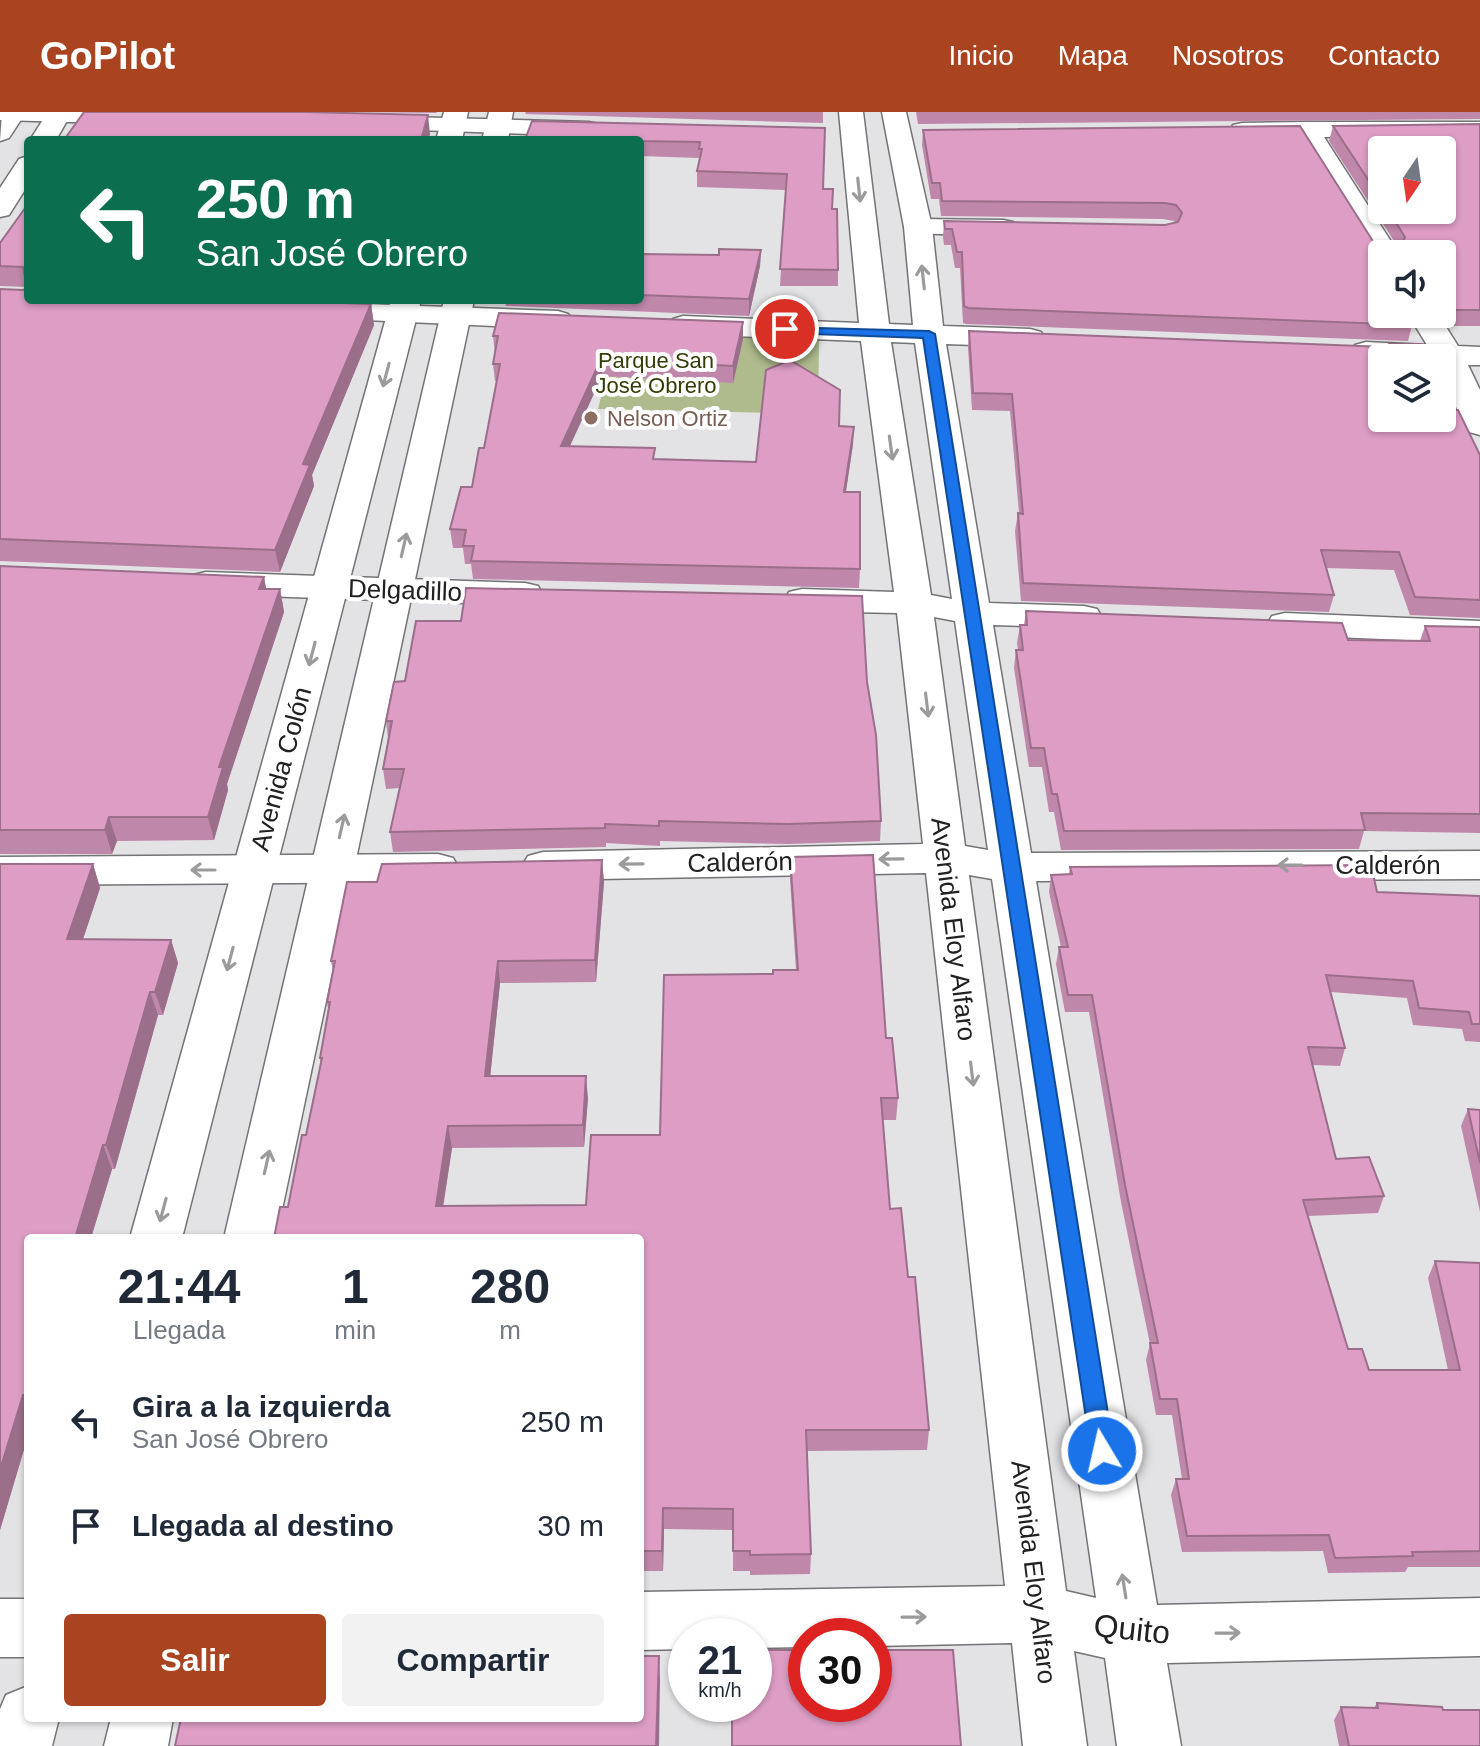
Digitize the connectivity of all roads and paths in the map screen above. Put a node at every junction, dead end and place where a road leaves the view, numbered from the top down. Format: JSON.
{"nodes":[{"id":1,"x":60,"y":113,"type":"edge"},
{"id":2,"x":7,"y":118,"type":"edge"},
{"id":3,"x":169,"y":118,"type":"edge"},
{"id":4,"x":1246,"y":121,"type":"edge"},
{"id":5,"x":342,"y":123,"type":"edge"},
{"id":6,"x":453,"y":126,"type":"edge"},
{"id":7,"x":498,"y":126,"type":"edge"},
{"id":8,"x":842,"y":126,"type":"edge"},
{"id":9,"x":906,"y":127,"type":"edge"},
{"id":10,"x":606,"y":129,"type":"edge"},
{"id":11,"x":1306,"y":129,"type":"junction"},
{"id":12,"x":1480,"y":129,"type":"edge"},
{"id":13,"x":1220,"y":131,"type":"edge"},
{"id":14,"x":46,"y":136,"type":"edge"},
{"id":15,"x":24,"y":170,"type":"edge"},
{"id":16,"x":0,"y":209,"type":"edge"},
{"id":17,"x":918,"y":227,"type":"junction"},
{"id":18,"x":1025,"y":228,"type":"edge"},
{"id":19,"x":1376,"y":240,"type":"edge"},
{"id":20,"x":404,"y":307,"type":"edge"},
{"id":21,"x":457,"y":308,"type":"edge"},
{"id":22,"x":278,"y":309,"type":"edge"},
{"id":23,"x":580,"y":321,"type":"edge"},
{"id":24,"x":657,"y":324,"type":"edge"},
{"id":25,"x":875,"y":333,"type":"junction"},
{"id":26,"x":929,"y":334,"type":"junction"},
{"id":27,"x":1054,"y":339,"type":"edge"},
{"id":28,"x":1338,"y":350,"type":"edge"},
{"id":29,"x":1368,"y":351,"type":"edge"},
{"id":30,"x":1456,"y":354,"type":"edge"},
{"id":31,"x":1480,"y":356,"type":"edge"},
{"id":32,"x":1456,"y":372,"type":"edge"},
{"id":33,"x":1480,"y":425,"type":"edge"},
{"id":34,"x":173,"y":581,"type":"edge"},
{"id":35,"x":330,"y":588,"type":"junction"},
{"id":36,"x":394,"y":591,"type":"junction"},
{"id":37,"x":552,"y":594,"type":"edge"},
{"id":38,"x":772,"y":599,"type":"edge"},
{"id":39,"x":914,"y":603,"type":"junction"},
{"id":40,"x":972,"y":613,"type":"junction"},
{"id":41,"x":1115,"y":618,"type":"edge"},
{"id":42,"x":1258,"y":623,"type":"edge"},
{"id":43,"x":1480,"y":632,"type":"edge"},
{"id":44,"x":946,"y":858,"type":"junction"},
{"id":45,"x":1480,"y":865,"type":"edge"},
{"id":46,"x":1011,"y":867,"type":"junction"},
{"id":47,"x":254,"y":870,"type":"junction"},
{"id":48,"x":332,"y":870,"type":"junction"},
{"id":49,"x":0,"y":871,"type":"edge"},
{"id":50,"x":157,"y":1234,"type":"edge"},
{"id":51,"x":251,"y":1234,"type":"edge"},
{"id":52,"x":1039,"y":1614,"type":"junction"},
{"id":53,"x":644,"y":1621,"type":"edge"},
{"id":54,"x":1480,"y":1627,"type":"edge"},
{"id":55,"x":0,"y":1628,"type":"edge"},
{"id":56,"x":24,"y":1628,"type":"edge"},
{"id":57,"x":1131,"y":1635,"type":"junction"},
{"id":58,"x":27,"y":1722,"type":"edge"},
{"id":59,"x":141,"y":1722,"type":"edge"},
{"id":60,"x":20,"y":1746,"type":"edge"},
{"id":61,"x":136,"y":1746,"type":"edge"},
{"id":62,"x":1055,"y":1746,"type":"edge"},
{"id":63,"x":1149,"y":1746,"type":"edge"}],
"edges":[{"from":1,"to":2,"type":"street"},
{"from":1,"to":3,"type":"street"},
{"from":1,"to":14,"type":"street"},
{"from":4,"to":11,"type":"street"},
{"from":4,"to":13,"type":"street"},
{"from":5,"to":6,"type":"street"},
{"from":6,"to":7,"type":"street"},
{"from":7,"to":10,"type":"street"},
{"from":8,"to":9,"type":"street"},
{"from":8,"to":25,"type":"street","name":"Avenida Eloy Alfaro","one_way":true},
{"from":9,"to":17,"type":"street"},
{"from":11,"to":12,"type":"street"},
{"from":11,"to":19,"type":"street"},
{"from":15,"to":16,"type":"street"},
{"from":17,"to":18,"type":"street"},
{"from":26,"to":17,"type":"street","one_way":true},
{"from":20,"to":21,"type":"street"},
{"from":20,"to":22,"type":"street"},
{"from":20,"to":35,"type":"street","name":"Avenida Colón","one_way":true},
{"from":21,"to":23,"type":"street"},
{"from":36,"to":21,"type":"street","one_way":true},
{"from":24,"to":25,"type":"street"},
{"from":25,"to":26,"type":"street"},
{"from":25,"to":39,"type":"street","name":"Avenida Eloy Alfaro","one_way":true},
{"from":26,"to":27,"type":"street"},
{"from":26,"to":40,"type":"street"},
{"from":28,"to":29,"type":"street"},
{"from":30,"to":31,"type":"street"},
{"from":32,"to":33,"type":"street"},
{"from":34,"to":35,"type":"street","name":"Delgadillo"},
{"from":35,"to":36,"type":"street","name":"Delgadillo"},
{"from":35,"to":47,"type":"street","name":"Avenida Colón","one_way":true},
{"from":36,"to":37,"type":"street","name":"Delgadillo"},
{"from":48,"to":36,"type":"street","one_way":true},
{"from":38,"to":39,"type":"street"},
{"from":39,"to":40,"type":"street"},
{"from":39,"to":44,"type":"street","name":"Avenida Eloy Alfaro","one_way":true},
{"from":40,"to":41,"type":"street"},
{"from":40,"to":46,"type":"street"},
{"from":42,"to":43,"type":"street"},
{"from":44,"to":46,"type":"street","name":"Calderón"},
{"from":44,"to":48,"type":"street","name":"Calderón","one_way":true},
{"from":44,"to":52,"type":"street","name":"Avenida Eloy Alfaro","one_way":true},
{"from":45,"to":46,"type":"street","name":"Calderón","one_way":true},
{"from":57,"to":46,"type":"street","one_way":true},
{"from":47,"to":48,"type":"street","name":"Calderón"},
{"from":47,"to":49,"type":"street","name":"Calderón","one_way":true},
{"from":47,"to":50,"type":"street","name":"Avenida Colón","one_way":true},
{"from":51,"to":48,"type":"street","one_way":true},
{"from":53,"to":52,"type":"street","name":"Quito","one_way":true},
{"from":52,"to":57,"type":"street","name":"Quito"},
{"from":52,"to":62,"type":"street","name":"Avenida Eloy Alfaro"},
{"from":57,"to":54,"type":"street","name":"Quito","one_way":true},
{"from":55,"to":56,"type":"street"},
{"from":57,"to":63,"type":"street"},
{"from":58,"to":60,"type":"street"},
{"from":59,"to":61,"type":"street"}]}
